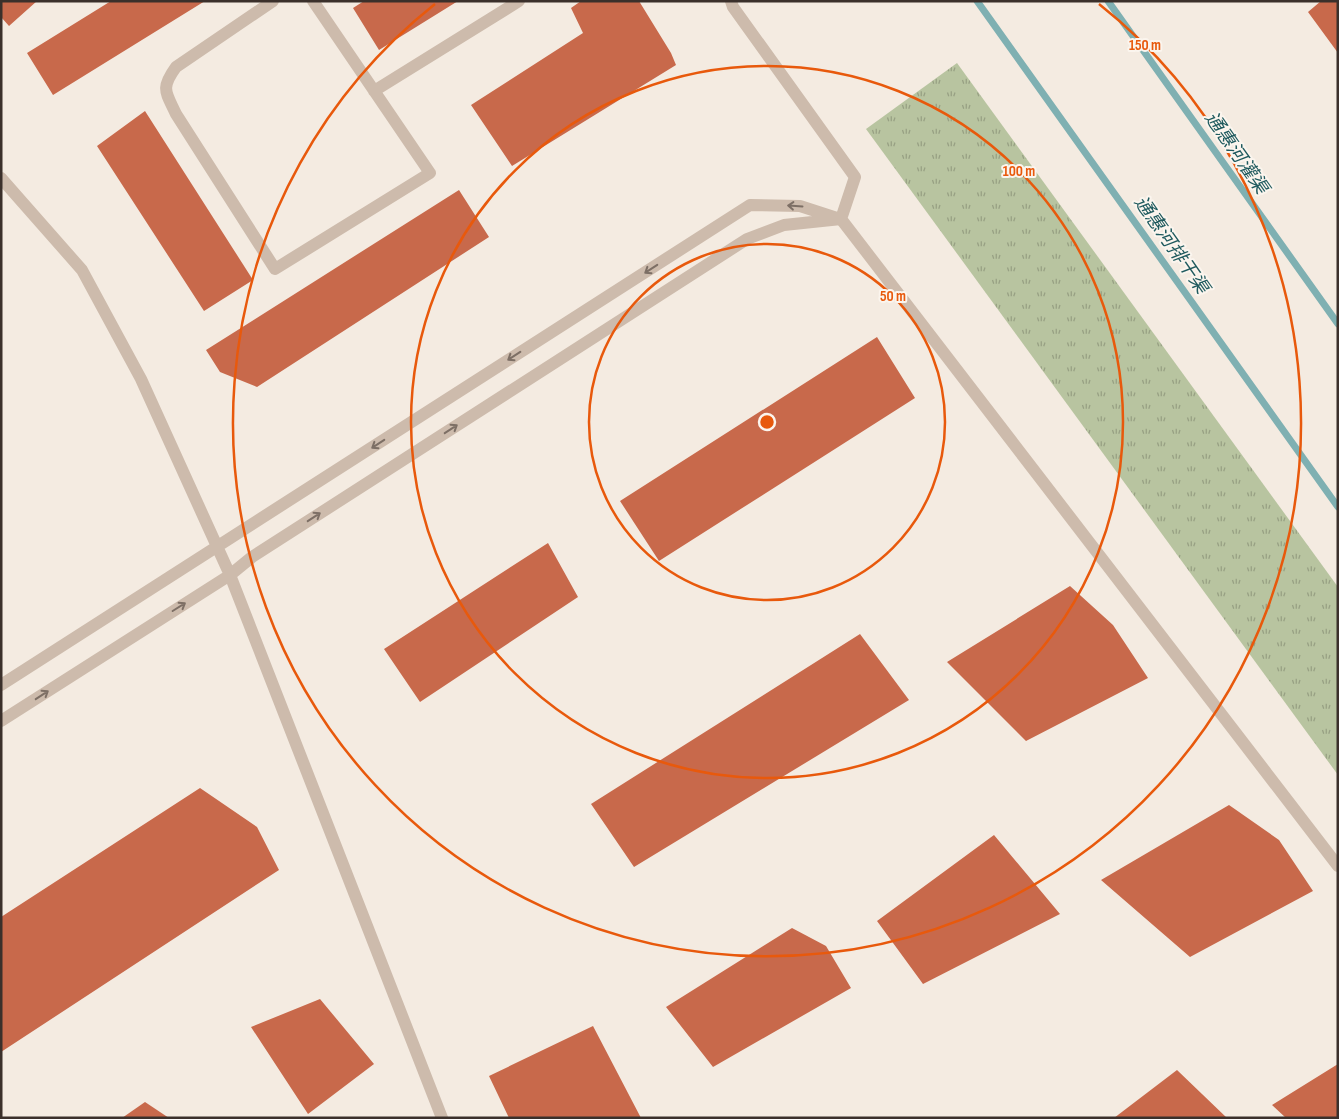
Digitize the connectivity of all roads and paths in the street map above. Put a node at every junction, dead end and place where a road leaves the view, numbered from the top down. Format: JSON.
{"nodes":[{"id":1,"x":273,"y":1,"type":"edge"},
{"id":2,"x":313,"y":1,"type":"edge"},
{"id":3,"x":518,"y":1,"type":"edge"},
{"id":4,"x":731,"y":1,"type":"edge"},
{"id":5,"x":374,"y":91,"type":"junction"},
{"id":6,"x":1,"y":178,"type":"edge"},
{"id":7,"x":842,"y":219,"type":"junction"},
{"id":8,"x":217,"y":547,"type":"junction"},
{"id":9,"x":230,"y":575,"type":"junction"},
{"id":10,"x":1,"y":685,"type":"edge"},
{"id":11,"x":1,"y":721,"type":"edge"},
{"id":12,"x":1338,"y":866,"type":"edge"},
{"id":13,"x":442,"y":1118,"type":"edge"}],
"edges":[{"from":1,"to":5,"type":"street"},
{"from":2,"to":5,"type":"street"},
{"from":3,"to":5,"type":"street"},
{"from":4,"to":7,"type":"street"},
{"from":6,"to":8,"type":"street"},
{"from":7,"to":8,"type":"street","one_way":true},
{"from":9,"to":7,"type":"street","one_way":true},
{"from":7,"to":12,"type":"street"},
{"from":8,"to":9,"type":"street"},
{"from":8,"to":10,"type":"street"},
{"from":11,"to":9,"type":"street","one_way":true},
{"from":9,"to":13,"type":"street"}]}
